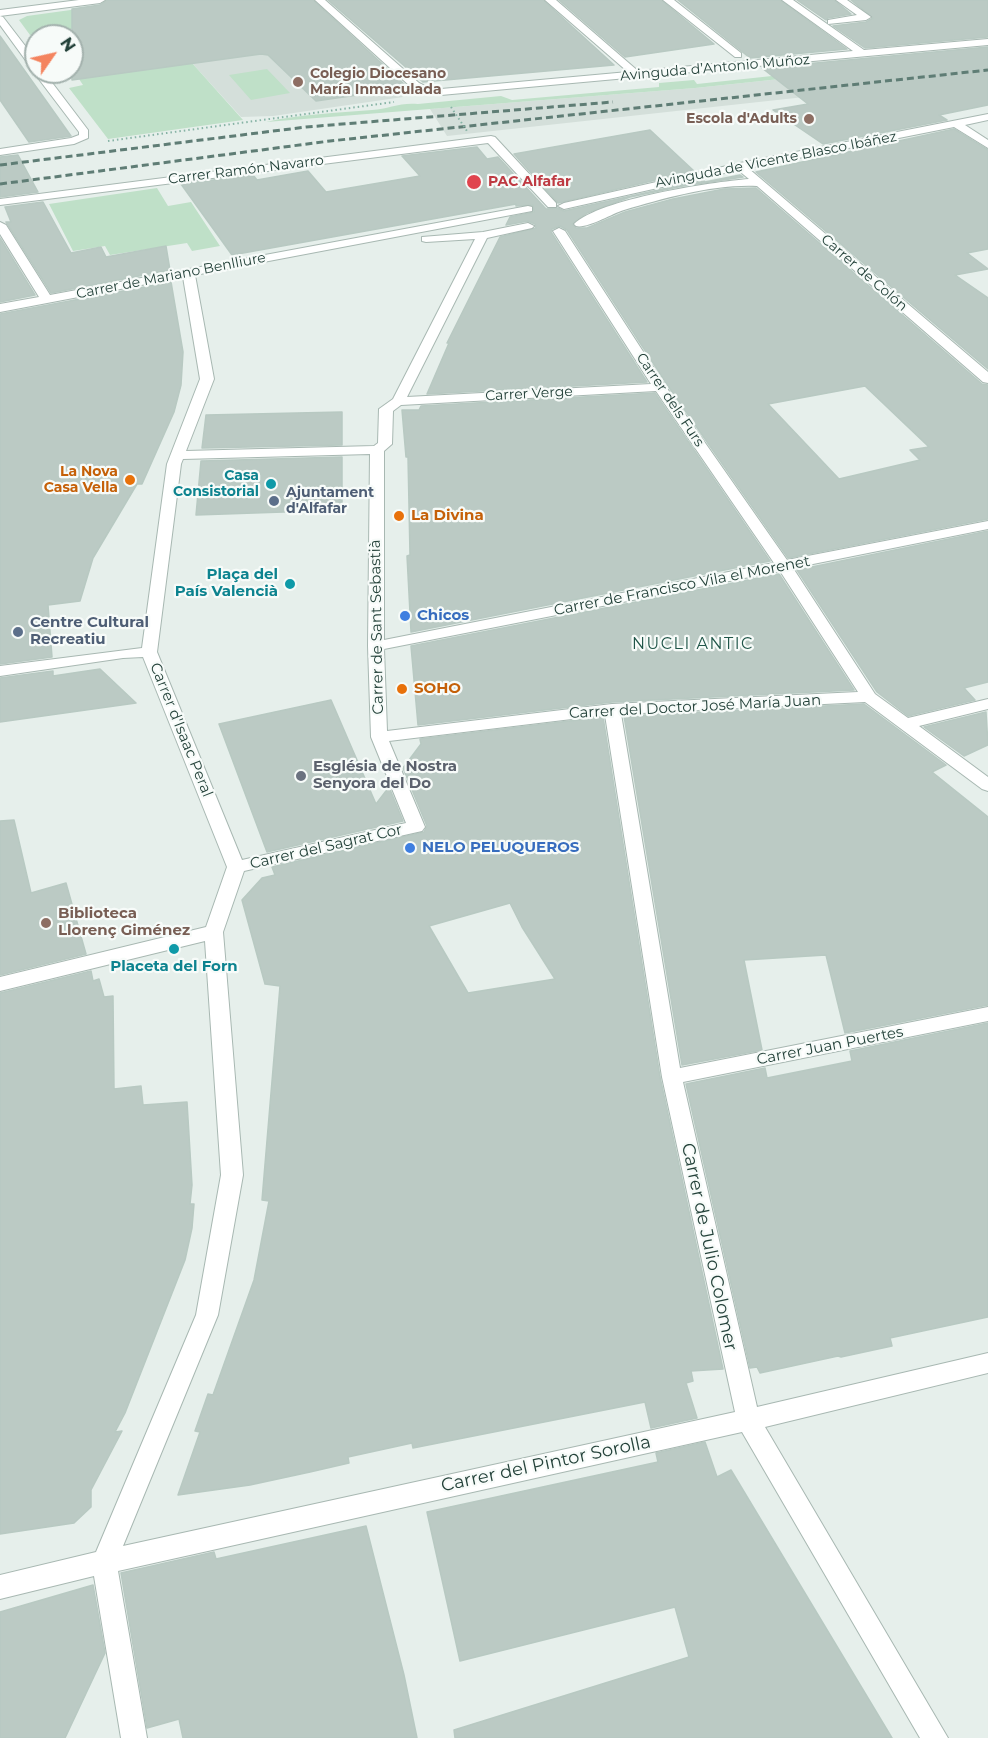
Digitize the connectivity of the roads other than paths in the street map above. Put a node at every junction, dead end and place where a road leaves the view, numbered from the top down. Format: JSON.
{"nodes":[{"id":1,"x":100,"y":0,"type":"edge"},
{"id":2,"x":320,"y":0,"type":"edge"},
{"id":3,"x":550,"y":0,"type":"edge"},
{"id":4,"x":668,"y":0,"type":"edge"},
{"id":5,"x":787,"y":0,"type":"edge"},
{"id":6,"x":841,"y":0,"type":"edge"},
{"id":7,"x":0,"y":13,"type":"edge"},
{"id":8,"x":0,"y":19,"type":"edge"},
{"id":9,"x":831,"y":22,"type":"dead end"},
{"id":10,"x":988,"y":42,"type":"edge"},
{"id":11,"x":24,"y":52,"type":"edge"},
{"id":12,"x":862,"y":54,"type":"junction"},
{"id":13,"x":738,"y":55,"type":"dead end"},
{"id":14,"x":637,"y":75,"type":"junction"},
{"id":15,"x":48,"y":84,"type":"edge"},
{"id":16,"x":988,"y":117,"type":"edge"},
{"id":17,"x":957,"y":124,"type":"junction"},
{"id":18,"x":988,"y":145,"type":"edge"},
{"id":19,"x":0,"y":152,"type":"edge"},
{"id":20,"x":740,"y":166,"type":"junction"},
{"id":21,"x":760,"y":183,"type":"junction"},
{"id":22,"x":0,"y":202,"type":"edge"},
{"id":23,"x":558,"y":205,"type":"junction"},
{"id":24,"x":528,"y":209,"type":"junction"},
{"id":25,"x":580,"y":224,"type":"junction"},
{"id":26,"x":1,"y":227,"type":"edge"},
{"id":27,"x":544,"y":230,"type":"junction"},
{"id":28,"x":483,"y":235,"type":"junction"},
{"id":29,"x":343,"y":245,"type":"junction"},
{"id":30,"x":188,"y":272,"type":"junction"},
{"id":31,"x":46,"y":299,"type":"junction"},
{"id":32,"x":0,"y":308,"type":"edge"},
{"id":33,"x":988,"y":379,"type":"edge"},
{"id":34,"x":660,"y":387,"type":"junction"},
{"id":35,"x":398,"y":401,"type":"junction"},
{"id":36,"x":377,"y":450,"type":"junction"},
{"id":37,"x":177,"y":454,"type":"junction"},
{"id":38,"x":988,"y":525,"type":"edge"},
{"id":39,"x":784,"y":566,"type":"junction"},
{"id":40,"x":376,"y":646,"type":"junction"},
{"id":41,"x":149,"y":652,"type":"junction"},
{"id":42,"x":0,"y":671,"type":"edge"},
{"id":43,"x":869,"y":698,"type":"junction"},
{"id":44,"x":988,"y":704,"type":"edge"},
{"id":45,"x":612,"y":709,"type":"junction"},
{"id":46,"x":906,"y":724,"type":"junction"},
{"id":47,"x":379,"y":737,"type":"junction"},
{"id":48,"x":988,"y":785,"type":"edge"},
{"id":49,"x":416,"y":827,"type":"joint"},
{"id":50,"x":236,"y":867,"type":"junction"},
{"id":51,"x":214,"y":932,"type":"junction"},
{"id":52,"x":0,"y":984,"type":"edge"},
{"id":53,"x":988,"y":1014,"type":"edge"},
{"id":54,"x":672,"y":1077,"type":"junction"},
{"id":55,"x":988,"y":1363,"type":"edge"},
{"id":56,"x":748,"y":1420,"type":"junction"},
{"id":57,"x":104,"y":1562,"type":"junction"},
{"id":58,"x":0,"y":1587,"type":"edge"},
{"id":59,"x":134,"y":1738,"type":"edge"},
{"id":60,"x":935,"y":1738,"type":"edge"}],
"edges":[{"from":1,"to":7,"type":"street"},
{"from":2,"to":14,"type":"street","name":"Avinguda d’Antonio Muñoz"},
{"from":3,"to":14,"type":"street"},
{"from":4,"to":13,"type":"street"},
{"from":5,"to":12,"type":"street"},
{"from":6,"to":9,"type":"street"},
{"from":8,"to":11,"type":"street"},
{"from":10,"to":12,"type":"street","name":"Avinguda d’Antonio Muñoz"},
{"from":12,"to":14,"type":"street","name":"Avinguda d’Antonio Muñoz"},
{"from":15,"to":19,"type":"street"},
{"from":16,"to":17,"type":"street","name":"Avinguda de Vicente Blasco Ibáñez"},
{"from":17,"to":18,"type":"street"},
{"from":17,"to":20,"type":"street","name":"Avinguda de Vicente Blasco Ibáñez"},
{"from":20,"to":21,"type":"street","name":"Carrer de Colón"},
{"from":20,"to":23,"type":"street","name":"Avinguda de Vicente Blasco Ibáñez"},
{"from":21,"to":25,"type":"street","name":"Avinguda de Vicente Blasco Ibáñez"},
{"from":21,"to":33,"type":"street","name":"Carrer de Colón"},
{"from":22,"to":23,"type":"street","name":"Carrer Ramón Navarro"},
{"from":23,"to":24,"type":"street","name":"Avinguda de Vicente Blasco Ibáñez"},
{"from":23,"to":25,"type":"street"},
{"from":24,"to":27,"type":"street"},
{"from":24,"to":29,"type":"street","name":"Carrer de Mariano Benlliure"},
{"from":25,"to":27,"type":"street","name":"Avinguda de Vicente Blasco Ibáñez"},
{"from":26,"to":31,"type":"street"},
{"from":27,"to":28,"type":"street","name":"Carrer de Mariano Benlliure"},
{"from":27,"to":34,"type":"street","name":"Carrer dels Furs"},
{"from":28,"to":29,"type":"street","name":"Carrer de Mariano Benlliure"},
{"from":28,"to":35,"type":"street","name":"Carrer de Sant Sebastià"},
{"from":29,"to":30,"type":"street","name":"Carrer de Mariano Benlliure"},
{"from":30,"to":31,"type":"street","name":"Carrer de Mariano Benlliure"},
{"from":30,"to":37,"type":"street","name":"Carrer d'Isaac Peral"},
{"from":31,"to":32,"type":"street","name":"Carrer de Mariano Benlliure"},
{"from":34,"to":35,"type":"street","name":"Carrer Verge"},
{"from":34,"to":39,"type":"street","name":"Carrer dels Furs"},
{"from":35,"to":36,"type":"street","name":"Carrer de Sant Sebastià"},
{"from":36,"to":37,"type":"street"},
{"from":36,"to":40,"type":"street","name":"Carrer de Sant Sebastià"},
{"from":37,"to":41,"type":"street","name":"Carrer d'Isaac Peral"},
{"from":38,"to":39,"type":"street","name":"Carrer de Francisco Vila el Morenet"},
{"from":39,"to":40,"type":"street","name":"Carrer de Francisco Vila el Morenet"},
{"from":39,"to":43,"type":"street","name":"Carrer dels Furs"},
{"from":40,"to":47,"type":"street","name":"Carrer de Sant Sebastià"},
{"from":41,"to":42,"type":"street"},
{"from":41,"to":50,"type":"street","name":"Carrer d'Isaac Peral"},
{"from":43,"to":45,"type":"street","name":"Carrer del Doctor José María Juan"},
{"from":43,"to":46,"type":"street"},
{"from":44,"to":46,"type":"street"},
{"from":45,"to":47,"type":"street","name":"Carrer del Doctor José María Juan"},
{"from":45,"to":54,"type":"street","name":"Carrer de Julio Colomer"},
{"from":46,"to":48,"type":"street"},
{"from":47,"to":49,"type":"street","name":"Carrer de Sant Sebastià"},
{"from":49,"to":50,"type":"street","name":"Carrer del Sagrat Cor"},
{"from":50,"to":51,"type":"street"},
{"from":51,"to":52,"type":"street"},
{"from":51,"to":57,"type":"street"},
{"from":53,"to":54,"type":"street","name":"Carrer Juan Puertes"},
{"from":54,"to":56,"type":"street","name":"Carrer de Julio Colomer"},
{"from":55,"to":56,"type":"street","name":"Carrer del Pintor Sorolla"},
{"from":56,"to":57,"type":"street","name":"Carrer del Pintor Sorolla"},
{"from":56,"to":60,"type":"street","name":"Carrer de Julio Colomer"},
{"from":57,"to":58,"type":"street","name":"Carrer del Pintor Sorolla"},
{"from":57,"to":59,"type":"street"}]}
